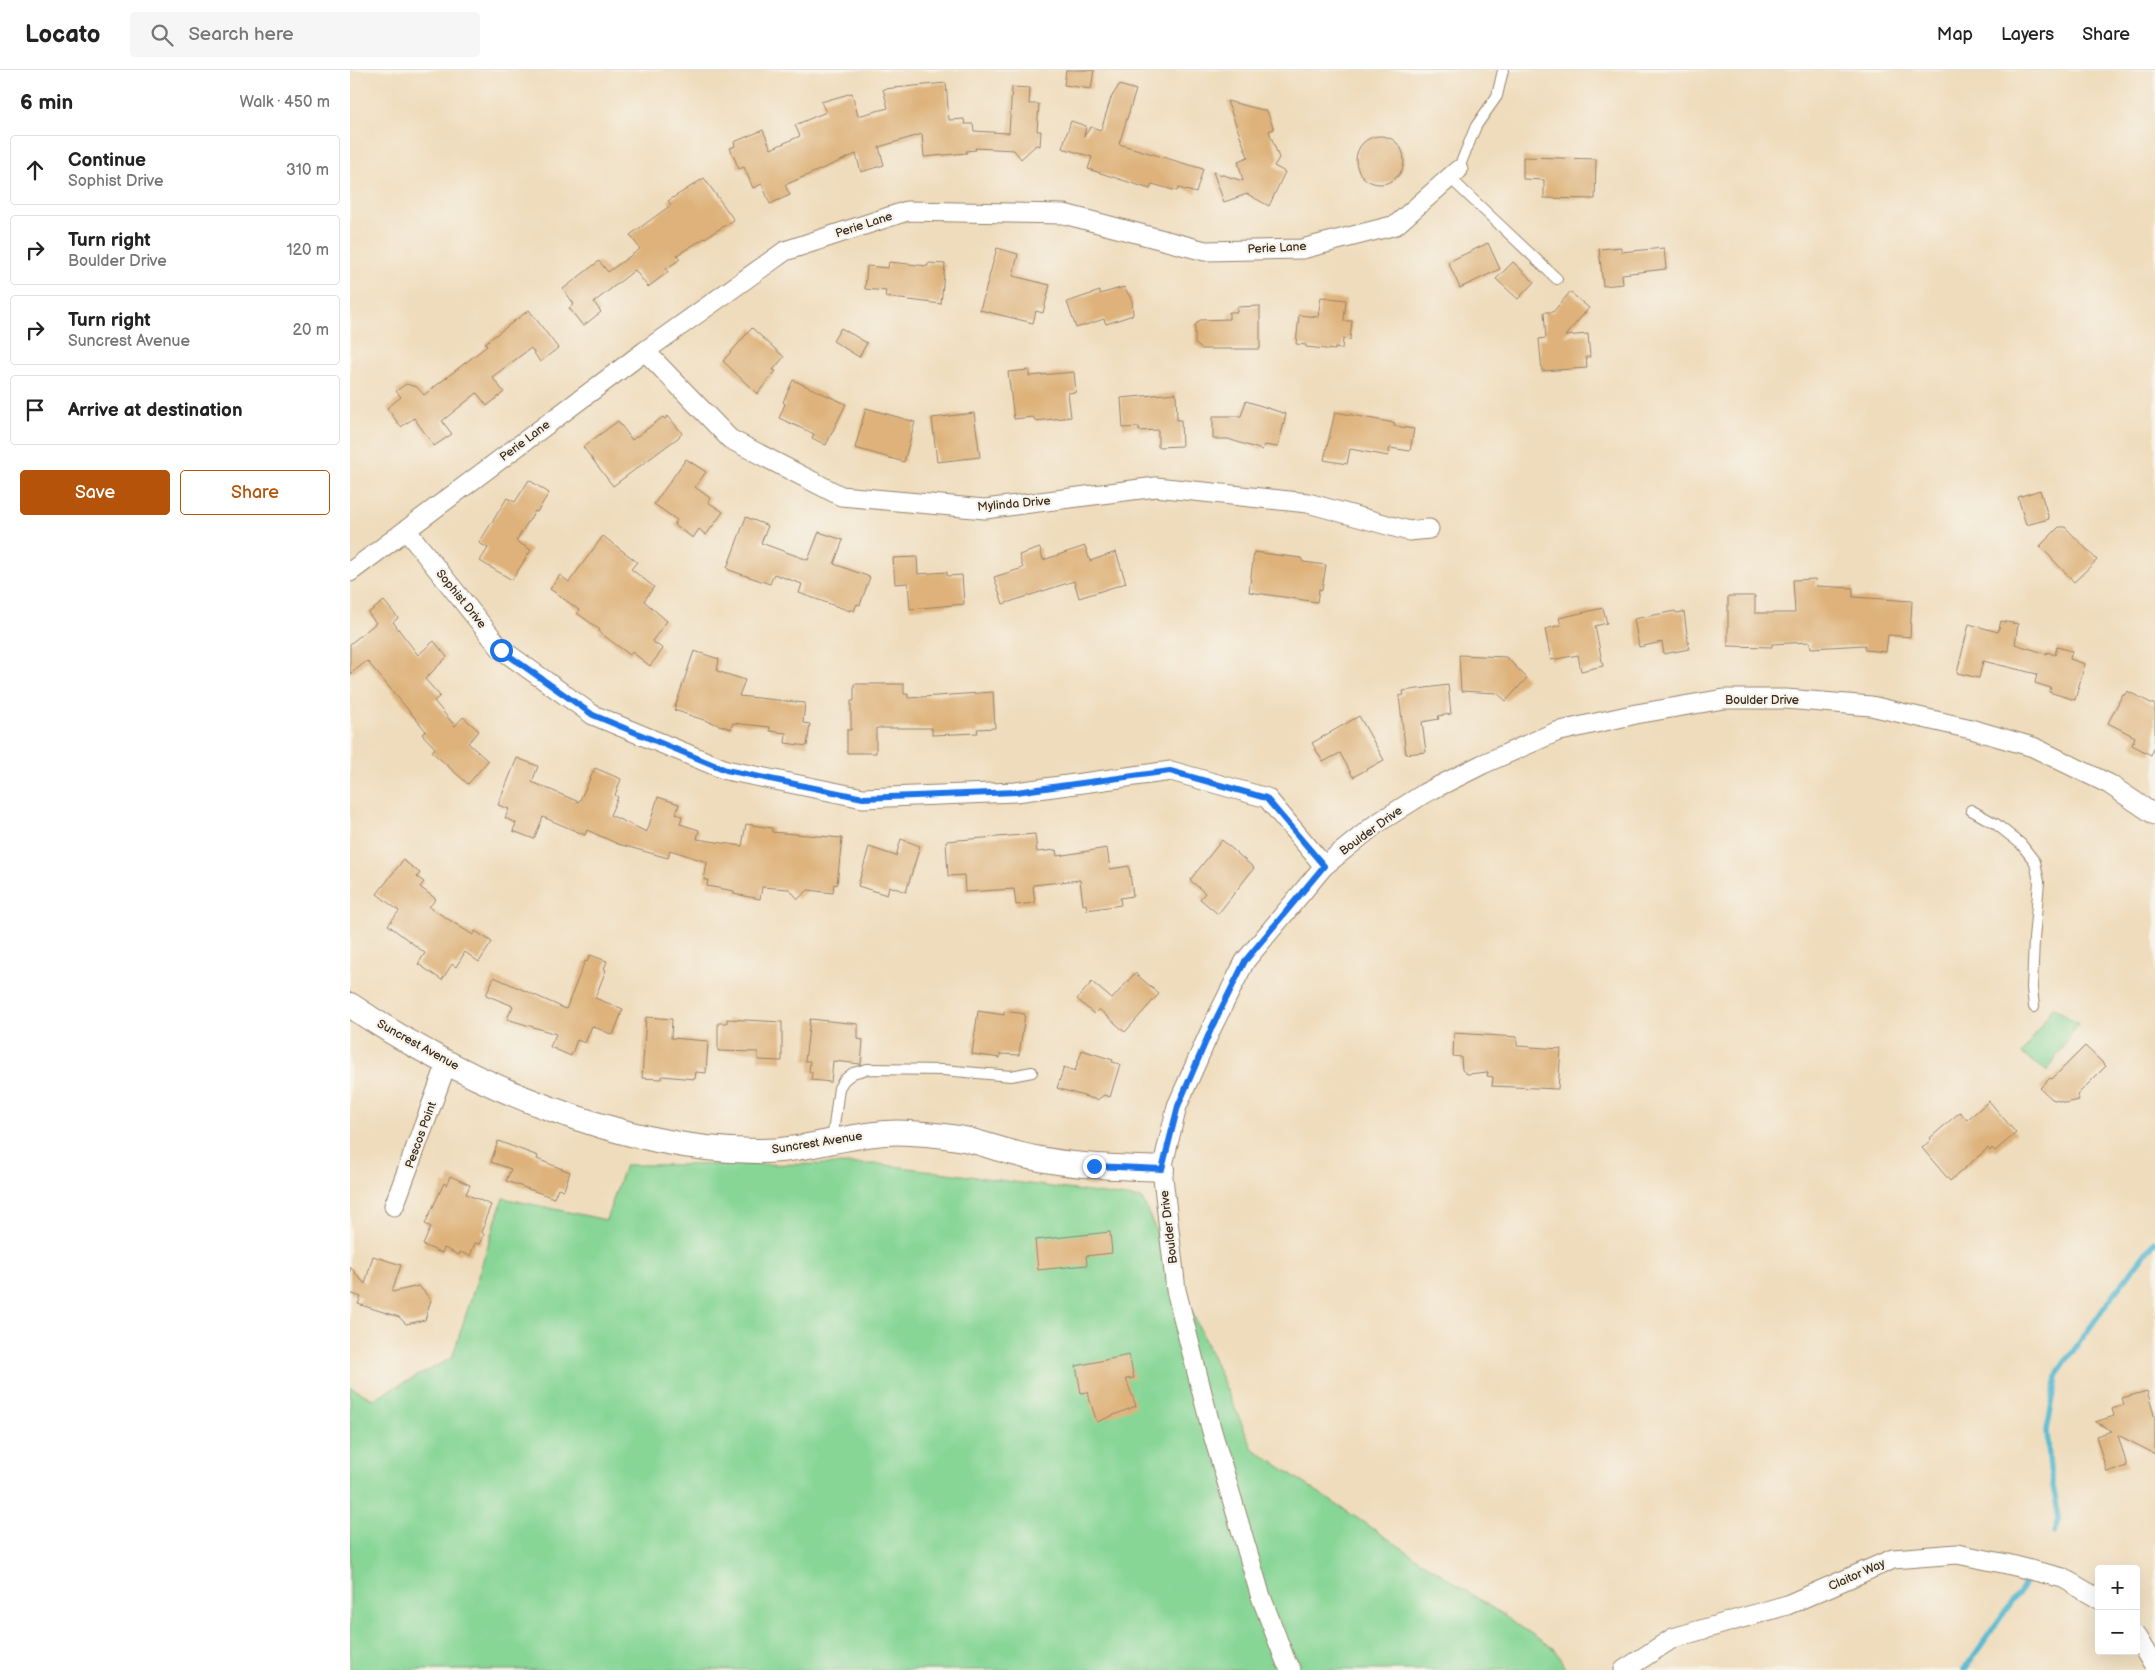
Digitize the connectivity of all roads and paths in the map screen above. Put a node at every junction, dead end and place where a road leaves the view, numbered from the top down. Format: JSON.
{"nodes":[{"id":1,"x":1503,"y":70,"type":"edge"},
{"id":2,"x":1453,"y":173,"type":"junction"},
{"id":3,"x":1557,"y":278,"type":"dead end"},
{"id":4,"x":645,"y":351,"type":"junction"},
{"id":5,"x":1429,"y":529,"type":"dead end"},
{"id":6,"x":406,"y":530,"type":"junction"},
{"id":7,"x":350,"y":572,"type":"edge"},
{"id":8,"x":1971,"y":810,"type":"dead end"},
{"id":9,"x":2155,"y":815,"type":"edge"},
{"id":10,"x":1324,"y":866,"type":"junction"},
{"id":11,"x":350,"y":1005,"type":"edge"},
{"id":12,"x":2034,"y":1007,"type":"dead end"},
{"id":13,"x":447,"y":1063,"type":"junction"},
{"id":14,"x":1032,"y":1072,"type":"dead end"},
{"id":15,"x":832,"y":1142,"type":"junction"},
{"id":16,"x":1162,"y":1169,"type":"junction"},
{"id":17,"x":394,"y":1206,"type":"dead end"},
{"id":18,"x":2095,"y":1597,"type":"edge"},
{"id":19,"x":2140,"y":1643,"type":"edge"},
{"id":20,"x":2155,"y":1668,"type":"edge"},
{"id":21,"x":1291,"y":1670,"type":"edge"},
{"id":22,"x":1624,"y":1670,"type":"edge"}],
"edges":[{"from":1,"to":2,"type":"lane"},
{"from":2,"to":3,"type":"lane"},
{"from":2,"to":4,"type":"street","name":"Perie Lane"},
{"from":4,"to":5,"type":"street","name":"Mylinda Drive"},
{"from":4,"to":6,"type":"street","name":"Perie Lane"},
{"from":6,"to":7,"type":"street","name":"Perie Lane"},
{"from":6,"to":10,"type":"street","name":"Sophist Drive"},
{"from":8,"to":12,"type":"lane"},
{"from":9,"to":10,"type":"street","name":"Boulder Drive"},
{"from":10,"to":16,"type":"street","name":"Boulder Drive"},
{"from":11,"to":13,"type":"street","name":"Suncrest Avenue"},
{"from":13,"to":15,"type":"street","name":"Suncrest Avenue"},
{"from":13,"to":17,"type":"street","name":"Pescos Point"},
{"from":14,"to":15,"type":"lane"},
{"from":15,"to":16,"type":"street","name":"Suncrest Avenue"},
{"from":16,"to":21,"type":"street","name":"Boulder Drive"},
{"from":18,"to":22,"type":"street","name":"Claitor Way"},
{"from":19,"to":20,"type":"street"}]}
